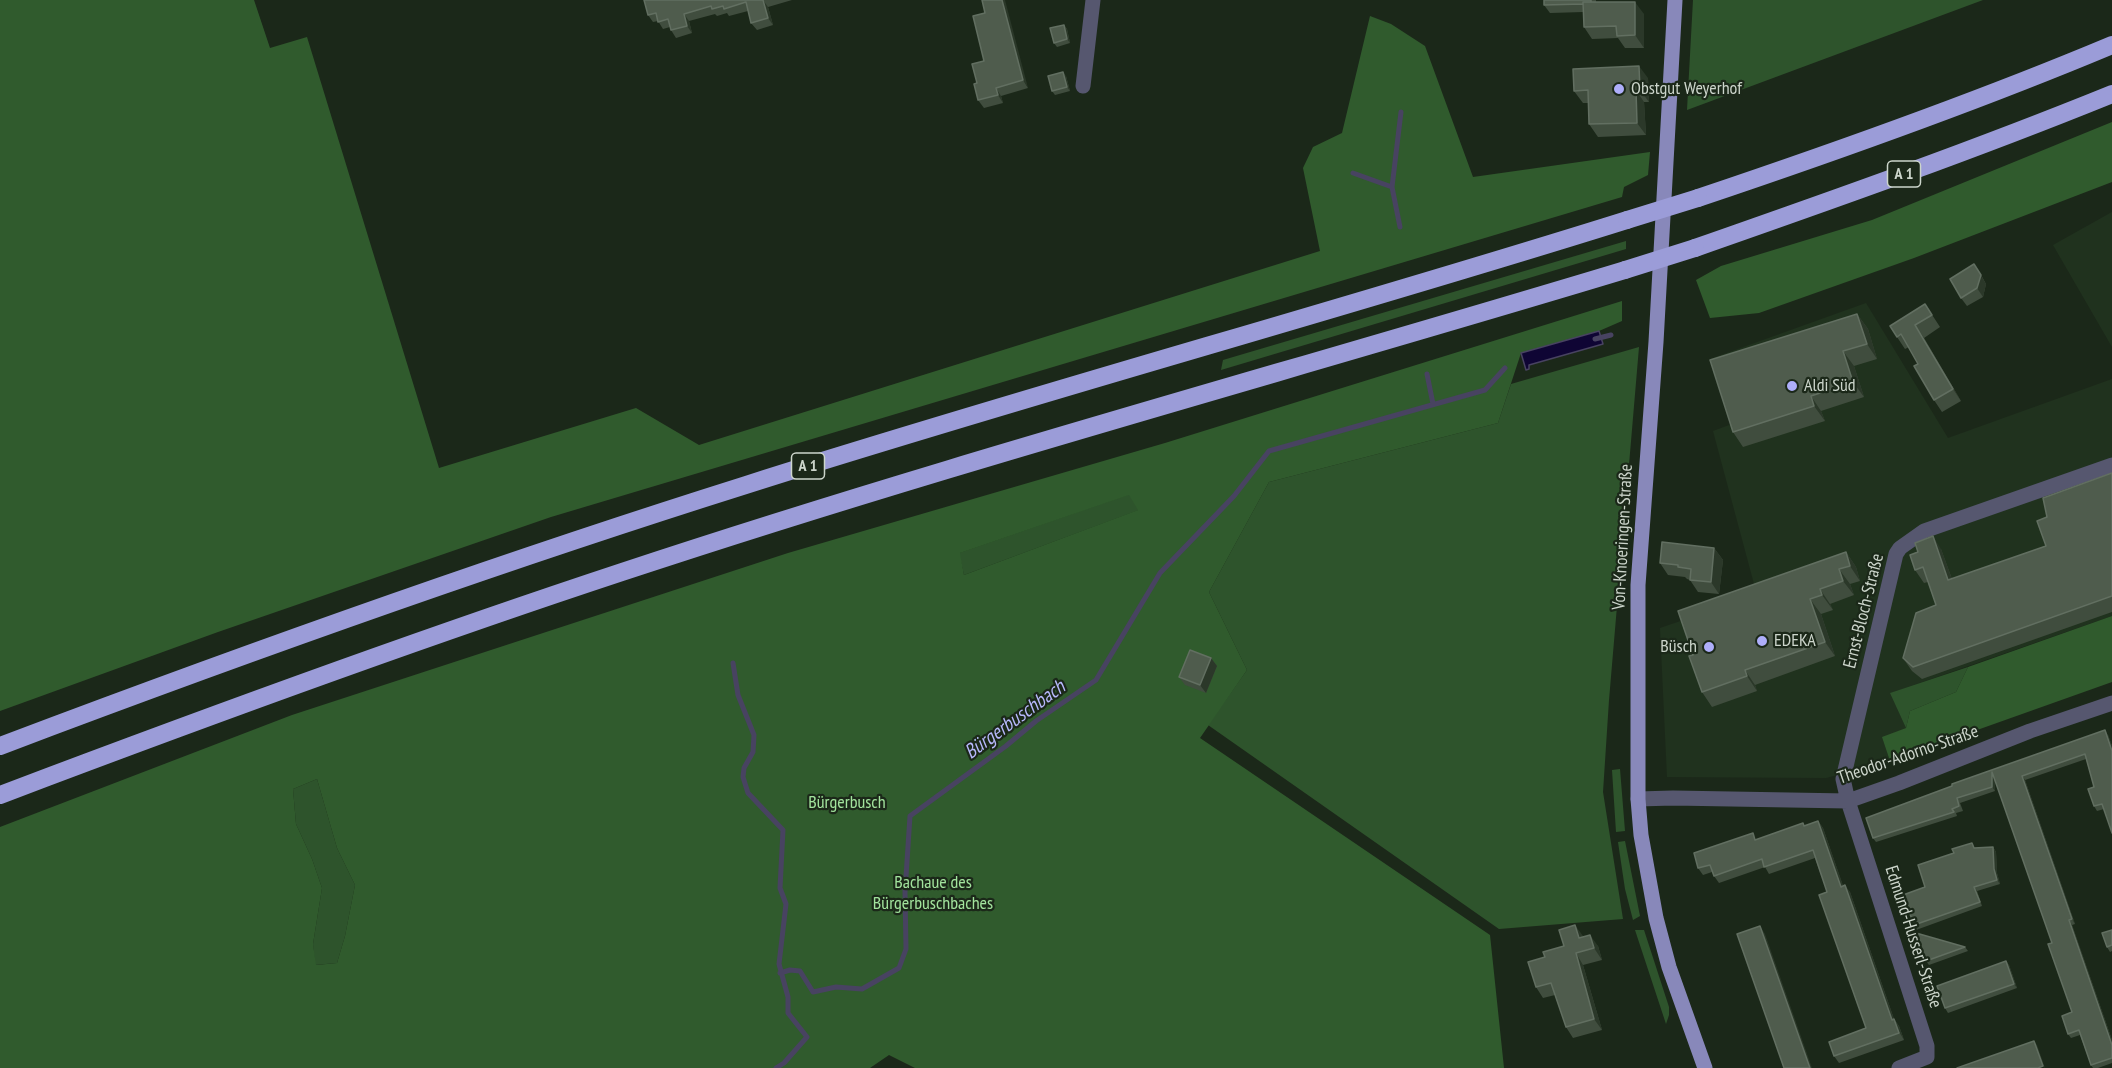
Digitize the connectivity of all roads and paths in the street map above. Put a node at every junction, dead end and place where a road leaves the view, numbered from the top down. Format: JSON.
{"nodes":[{"id":1,"x":1093,"y":0,"type":"edge"},
{"id":2,"x":1676,"y":0,"type":"edge"},
{"id":3,"x":2112,"y":45,"type":"edge"},
{"id":4,"x":1083,"y":86,"type":"dead end"},
{"id":5,"x":2112,"y":94,"type":"edge"},
{"id":6,"x":2112,"y":465,"type":"edge"},
{"id":7,"x":2112,"y":702,"type":"edge"},
{"id":8,"x":0,"y":746,"type":"edge"},
{"id":9,"x":0,"y":795,"type":"edge"},
{"id":10,"x":1638,"y":799,"type":"junction"},
{"id":11,"x":1848,"y":801,"type":"junction"},
{"id":12,"x":1705,"y":1068,"type":"edge"},
{"id":13,"x":1899,"y":1068,"type":"edge"}],
"edges":[{"from":1,"to":4,"type":"street"},
{"from":2,"to":10,"type":"main road","name":"Von-Knoeringen-Straße"},
{"from":3,"to":8,"type":"highway","number":"A 1","bridge":true},
{"from":5,"to":9,"type":"highway","number":"A 1","bridge":true},
{"from":6,"to":11,"type":"street","name":"Ernst-Bloch-Straße"},
{"from":7,"to":11,"type":"street","name":"Theodor-Adorno-Straße"},
{"from":10,"to":11,"type":"street","name":"Theodor-Adorno-Straße"},
{"from":10,"to":12,"type":"main road","name":"Von-Knoeringen-Straße"},
{"from":11,"to":13,"type":"street","name":"Edmund-Husserl-Straße"}]}
